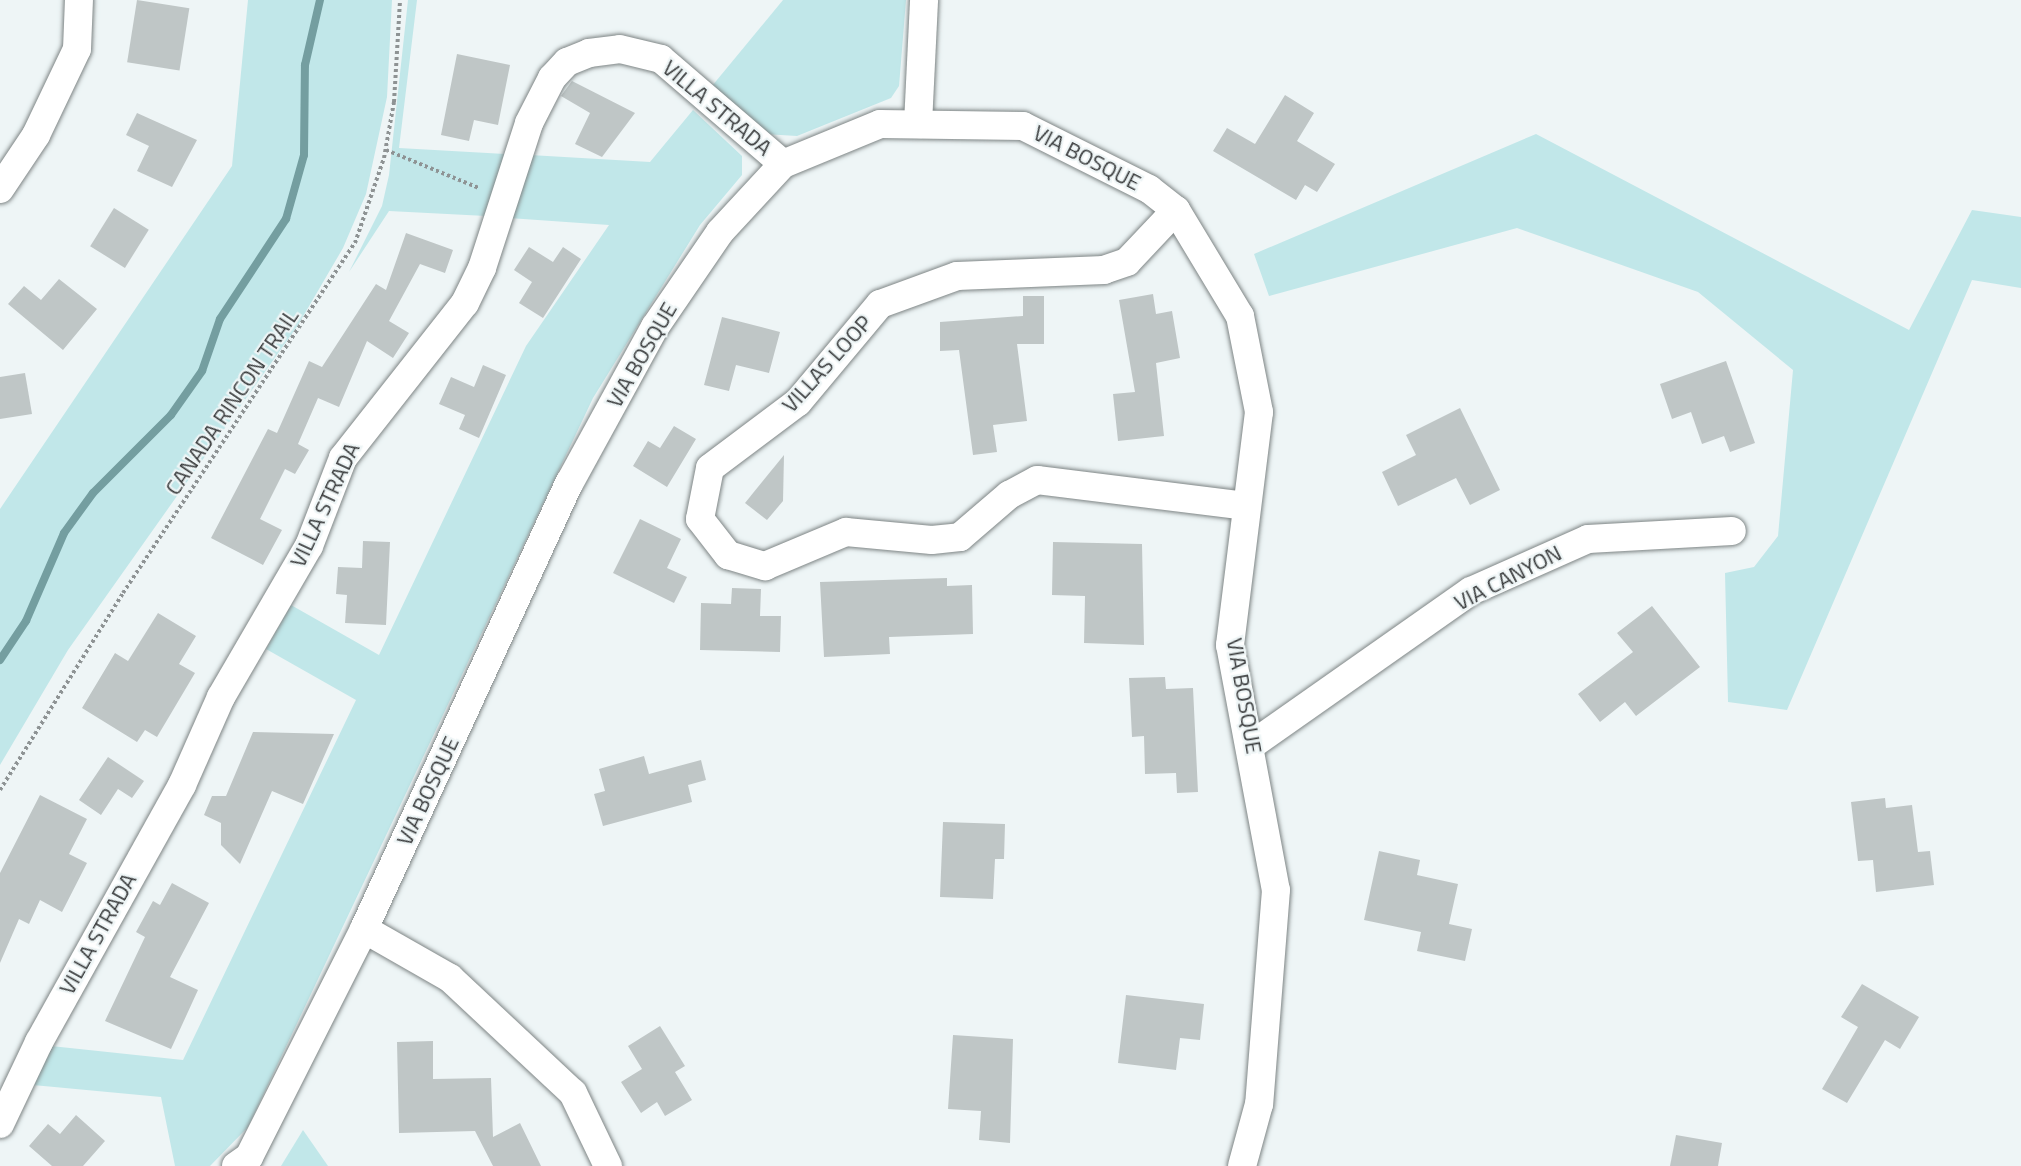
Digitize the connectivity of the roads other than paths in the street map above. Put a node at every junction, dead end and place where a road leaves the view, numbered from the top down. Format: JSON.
{"nodes":[{"id":1,"x":79,"y":0,"type":"edge"},
{"id":2,"x":924,"y":0,"type":"edge"},
{"id":3,"x":918,"y":124,"type":"junction"},
{"id":4,"x":783,"y":164,"type":"junction"},
{"id":5,"x":0,"y":189,"type":"edge"},
{"id":6,"x":1176,"y":210,"type":"junction"},
{"id":7,"x":1245,"y":506,"type":"junction"},
{"id":8,"x":1732,"y":531,"type":"dead end"},
{"id":9,"x":1252,"y":744,"type":"junction"},
{"id":10,"x":364,"y":929,"type":"junction"},
{"id":11,"x":0,"y":1124,"type":"edge"},
{"id":12,"x":236,"y":1166,"type":"edge"},
{"id":13,"x":608,"y":1166,"type":"edge"},
{"id":14,"x":1242,"y":1166,"type":"edge"}],
"edges":[{"from":1,"to":5,"type":"street"},
{"from":2,"to":3,"type":"street"},
{"from":3,"to":4,"type":"street","name":"VIA BOSQUE"},
{"from":3,"to":6,"type":"street","name":"VIA BOSQUE"},
{"from":4,"to":10,"type":"street","name":"VIA BOSQUE"},
{"from":4,"to":11,"type":"street","name":"VILLA STRADA"},
{"from":6,"to":7,"type":"street","name":"VIA BOSQUE"},
{"from":6,"to":7,"type":"street","name":"VILLAS LOOP"},
{"from":7,"to":9,"type":"street","name":"VIA BOSQUE"},
{"from":8,"to":9,"type":"street","name":"VIA CANYON"},
{"from":9,"to":14,"type":"street","name":"VIA BOSQUE"},
{"from":10,"to":12,"type":"street","name":"VIA BOSQUE"},
{"from":10,"to":13,"type":"street"}]}
